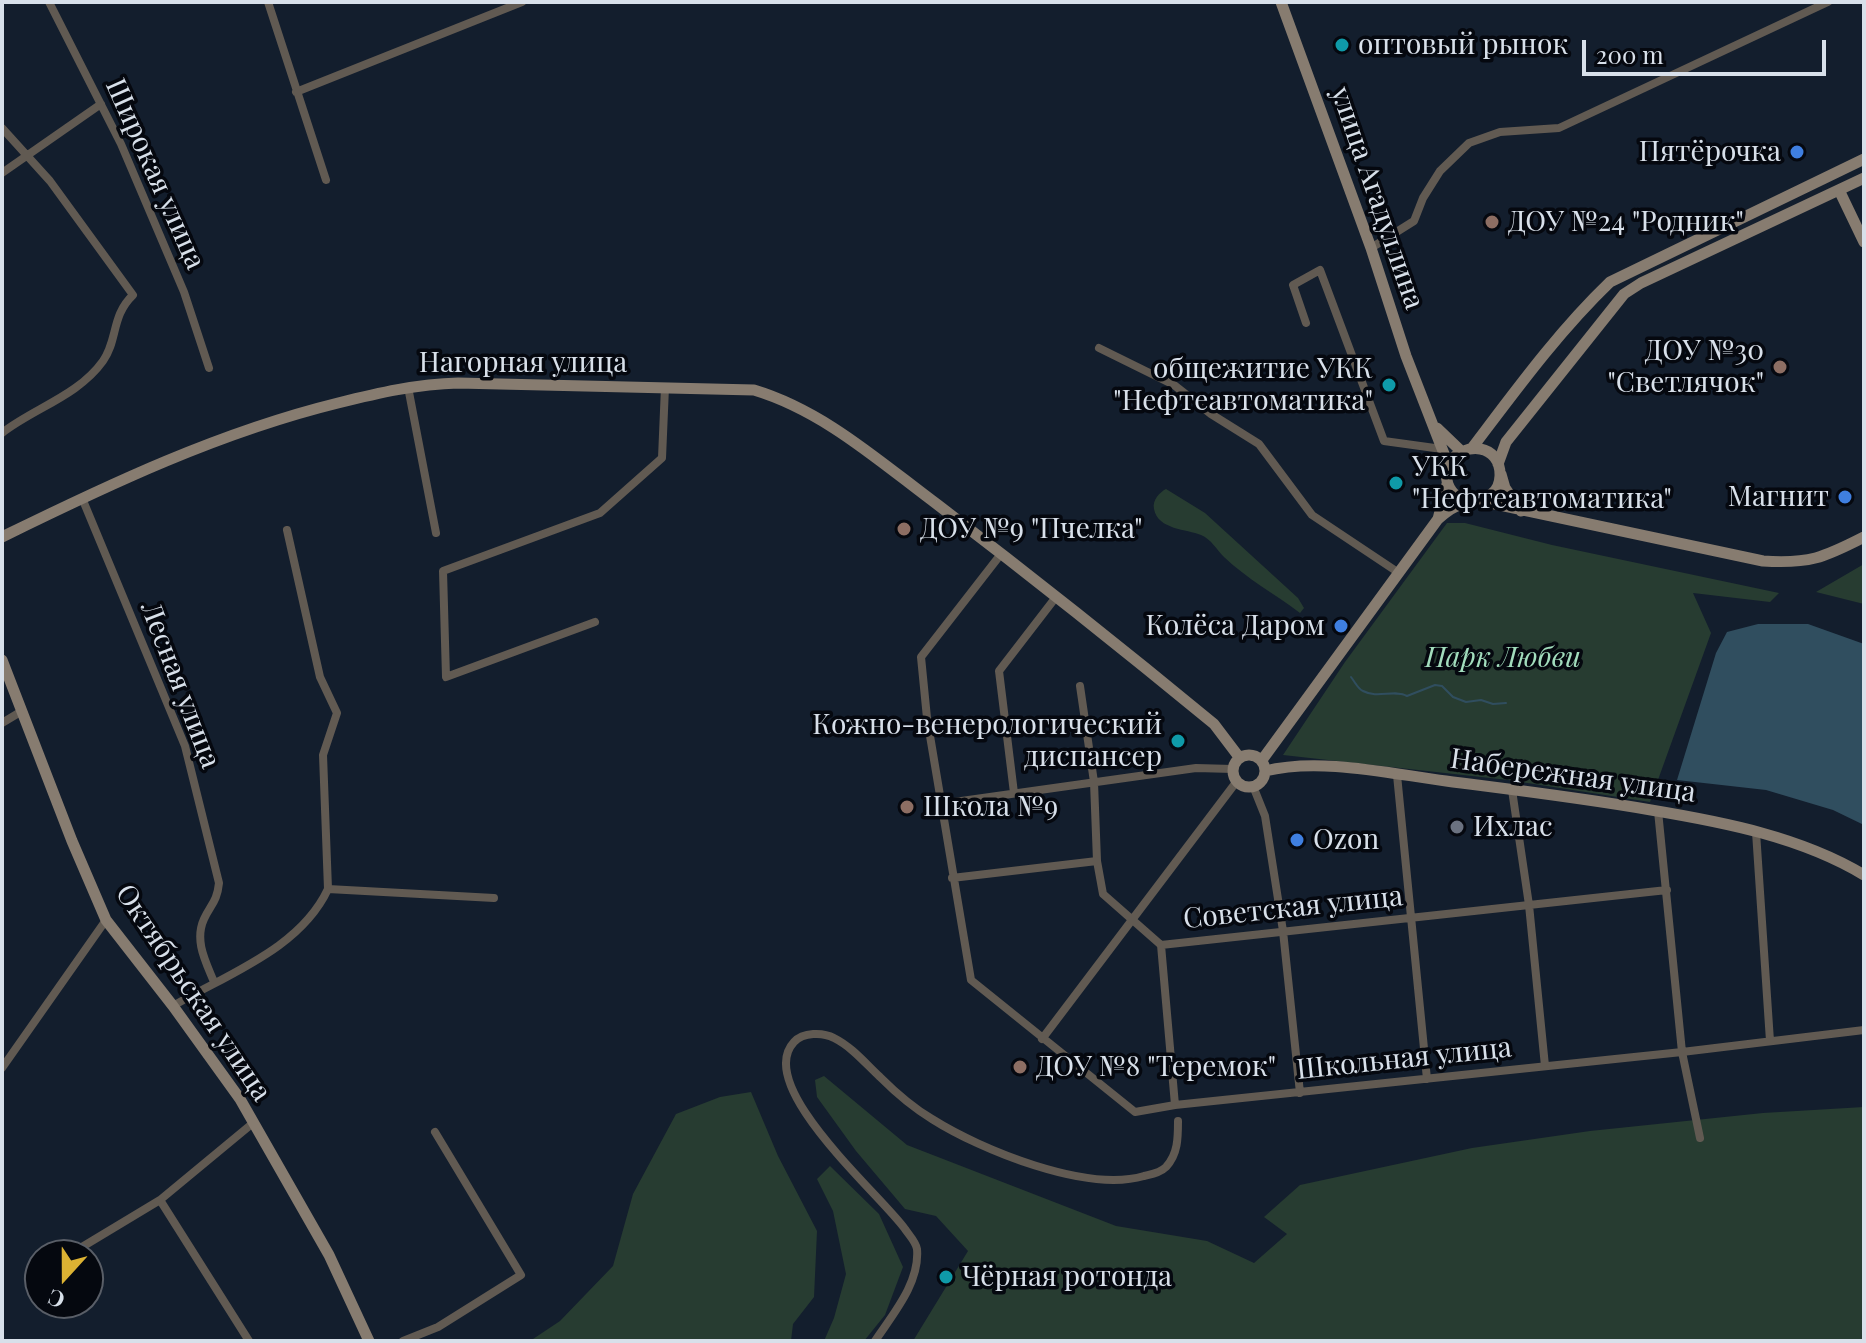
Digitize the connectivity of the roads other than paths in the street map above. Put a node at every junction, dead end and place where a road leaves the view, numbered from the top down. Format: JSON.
{"nodes":[{"id":1,"x":49,"y":2,"type":"edge"},
{"id":2,"x":268,"y":2,"type":"edge"},
{"id":3,"x":522,"y":2,"type":"edge"},
{"id":4,"x":1281,"y":2,"type":"edge"},
{"id":5,"x":1828,"y":2,"type":"edge"},
{"id":6,"x":296,"y":92,"type":"junction"},
{"id":7,"x":101,"y":104,"type":"junction"},
{"id":8,"x":2,"y":128,"type":"edge"},
{"id":9,"x":27,"y":155,"type":"junction"},
{"id":10,"x":1864,"y":159,"type":"edge"},
{"id":11,"x":2,"y":173,"type":"edge"},
{"id":12,"x":1864,"y":178,"type":"edge"},
{"id":13,"x":326,"y":180,"type":"dead end"},
{"id":14,"x":1839,"y":190,"type":"junction"},
{"id":15,"x":1864,"y":242,"type":"edge"},
{"id":16,"x":1371,"y":248,"type":"junction"},
{"id":17,"x":1306,"y":323,"type":"dead end"},
{"id":18,"x":1099,"y":348,"type":"dead end"},
{"id":19,"x":209,"y":368,"type":"dead end"},
{"id":20,"x":408,"y":387,"type":"junction"},
{"id":21,"x":665,"y":387,"type":"junction"},
{"id":22,"x":1426,"y":411,"type":"junction"},
{"id":23,"x":2,"y":433,"type":"edge"},
{"id":24,"x":1442,"y":449,"type":"junction"},
{"id":25,"x":1466,"y":449,"type":"junction"},
{"id":26,"x":1448,"y":464,"type":"junction"},
{"id":27,"x":1499,"y":468,"type":"junction"},
{"id":28,"x":1447,"y":484,"type":"junction"},
{"id":29,"x":82,"y":498,"type":"junction"},
{"id":30,"x":1481,"y":501,"type":"junction"},
{"id":31,"x":1467,"y":502,"type":"junction"},
{"id":32,"x":1522,"y":511,"type":"junction"},
{"id":33,"x":1438,"y":519,"type":"junction"},
{"id":34,"x":287,"y":530,"type":"dead end"},
{"id":35,"x":436,"y":533,"type":"dead end"},
{"id":36,"x":2,"y":537,"type":"edge"},
{"id":37,"x":1864,"y":537,"type":"edge"},
{"id":38,"x":1001,"y":554,"type":"junction"},
{"id":39,"x":1399,"y":573,"type":"junction"},
{"id":40,"x":1056,"y":597,"type":"junction"},
{"id":41,"x":595,"y":622,"type":"dead end"},
{"id":42,"x":2,"y":660,"type":"edge"},
{"id":43,"x":1080,"y":686,"type":"dead end"},
{"id":44,"x":22,"y":711,"type":"junction"},
{"id":45,"x":2,"y":723,"type":"edge"},
{"id":46,"x":1239,"y":757,"type":"junction"},
{"id":47,"x":1264,"y":766,"type":"junction"},
{"id":48,"x":1233,"y":769,"type":"junction"},
{"id":49,"x":1397,"y":775,"type":"junction"},
{"id":50,"x":1237,"y":781,"type":"junction"},
{"id":51,"x":1094,"y":782,"type":"junction"},
{"id":52,"x":1253,"y":786,"type":"junction"},
{"id":53,"x":1512,"y":790,"type":"junction"},
{"id":54,"x":1014,"y":793,"type":"junction"},
{"id":55,"x":940,"y":804,"type":"junction"},
{"id":56,"x":1658,"y":811,"type":"junction"},
{"id":57,"x":1756,"y":832,"type":"junction"},
{"id":58,"x":1097,"y":861,"type":"junction"},
{"id":59,"x":1864,"y":875,"type":"edge"},
{"id":60,"x":952,"y":878,"type":"junction"},
{"id":61,"x":328,"y":889,"type":"junction"},
{"id":62,"x":1667,"y":890,"type":"junction"},
{"id":63,"x":494,"y":898,"type":"dead end"},
{"id":64,"x":1529,"y":905,"type":"junction"},
{"id":65,"x":1411,"y":917,"type":"junction"},
{"id":66,"x":106,"y":920,"type":"junction"},
{"id":67,"x":1134,"y":921,"type":"junction"},
{"id":68,"x":1283,"y":931,"type":"junction"},
{"id":69,"x":1161,"y":945,"type":"junction"},
{"id":70,"x":214,"y":982,"type":"junction"},
{"id":71,"x":173,"y":1006,"type":"junction"},
{"id":72,"x":1864,"y":1030,"type":"edge"},
{"id":73,"x":1042,"y":1039,"type":"junction"},
{"id":74,"x":1770,"y":1041,"type":"junction"},
{"id":75,"x":1682,"y":1052,"type":"junction"},
{"id":76,"x":1545,"y":1066,"type":"junction"},
{"id":77,"x":2,"y":1068,"type":"edge"},
{"id":78,"x":1427,"y":1079,"type":"junction"},
{"id":79,"x":1300,"y":1093,"type":"junction"},
{"id":80,"x":1175,"y":1105,"type":"junction"},
{"id":81,"x":1178,"y":1121,"type":"dead end"},
{"id":82,"x":253,"y":1123,"type":"junction"},
{"id":83,"x":435,"y":1132,"type":"dead end"},
{"id":84,"x":1700,"y":1138,"type":"dead end"},
{"id":85,"x":160,"y":1200,"type":"junction"},
{"id":86,"x":95,"y":1239,"type":"edge"},
{"id":87,"x":249,"y":1341,"type":"edge"},
{"id":88,"x":369,"y":1341,"type":"edge"},
{"id":89,"x":403,"y":1341,"type":"edge"},
{"id":90,"x":875,"y":1341,"type":"edge"}],
"edges":[{"from":1,"to":7,"type":"street","name":"Широкая улица"},
{"from":2,"to":6,"type":"street"},
{"from":3,"to":6,"type":"street"},
{"from":4,"to":16,"type":"main road","name":"улица Агадуллина"},
{"from":5,"to":16,"type":"street"},
{"from":6,"to":13,"type":"street"},
{"from":7,"to":9,"type":"street"},
{"from":7,"to":19,"type":"street","name":"Широкая улица"},
{"from":8,"to":9,"type":"street"},
{"from":9,"to":11,"type":"street"},
{"from":9,"to":23,"type":"street"},
{"from":10,"to":25,"type":"main road"},
{"from":12,"to":14,"type":"main road"},
{"from":14,"to":15,"type":"main road"},
{"from":14,"to":27,"type":"main road"},
{"from":16,"to":22,"type":"main road","name":"улица Агадуллина"},
{"from":17,"to":24,"type":"street"},
{"from":18,"to":39,"type":"street"},
{"from":20,"to":21,"type":"main road","name":"Нагорная улица"},
{"from":20,"to":29,"type":"main road","name":"Нагорная улица"},
{"from":20,"to":35,"type":"street"},
{"from":21,"to":38,"type":"main road","name":"Нагорная улица"},
{"from":21,"to":41,"type":"street"},
{"from":22,"to":24,"type":"main road","name":"улица Агадуллина"},
{"from":22,"to":25,"type":"main road"},
{"from":24,"to":26,"type":"main road","name":"улица Агадуллина"},
{"from":25,"to":26,"type":"main road"},
{"from":25,"to":27,"type":"main road"},
{"from":26,"to":28,"type":"main road"},
{"from":27,"to":30,"type":"main road"},
{"from":27,"to":32,"type":"main road"},
{"from":28,"to":31,"type":"main road"},
{"from":28,"to":33,"type":"main road"},
{"from":29,"to":36,"type":"main road","name":"Нагорная улица"},
{"from":29,"to":70,"type":"street","name":"Лесная улица"},
{"from":30,"to":31,"type":"main road"},
{"from":30,"to":32,"type":"main road"},
{"from":31,"to":33,"type":"main road"},
{"from":32,"to":37,"type":"main road"},
{"from":33,"to":39,"type":"main road"},
{"from":34,"to":61,"type":"street"},
{"from":38,"to":40,"type":"main road"},
{"from":38,"to":55,"type":"street","name":"Школьная улица"},
{"from":39,"to":47,"type":"main road"},
{"from":40,"to":46,"type":"main road"},
{"from":40,"to":54,"type":"street"},
{"from":42,"to":44,"type":"main road","name":"Октябрьская улица"},
{"from":43,"to":51,"type":"street","name":"Советская улица"},
{"from":44,"to":45,"type":"street"},
{"from":44,"to":66,"type":"main road","name":"Октябрьская улица"},
{"from":46,"to":47,"type":"main road"},
{"from":46,"to":48,"type":"main road"},
{"from":47,"to":49,"type":"main road","name":"Набережная улица"},
{"from":47,"to":52,"type":"main road"},
{"from":48,"to":50,"type":"main road"},
{"from":48,"to":51,"type":"street"},
{"from":49,"to":53,"type":"main road","name":"Набережная улица"},
{"from":49,"to":65,"type":"street"},
{"from":50,"to":52,"type":"main road"},
{"from":50,"to":67,"type":"street"},
{"from":51,"to":54,"type":"street"},
{"from":51,"to":58,"type":"street","name":"Советская улица"},
{"from":52,"to":68,"type":"street"},
{"from":53,"to":56,"type":"main road","name":"Набережная улица"},
{"from":53,"to":64,"type":"street"},
{"from":54,"to":55,"type":"street"},
{"from":55,"to":60,"type":"street","name":"Школьная улица"},
{"from":56,"to":57,"type":"main road","name":"Набережная улица"},
{"from":56,"to":62,"type":"street"},
{"from":57,"to":59,"type":"main road","name":"Набережная улица"},
{"from":57,"to":74,"type":"street"},
{"from":58,"to":60,"type":"street"},
{"from":58,"to":67,"type":"street","name":"Советская улица"},
{"from":60,"to":73,"type":"street","name":"Школьная улица"},
{"from":61,"to":63,"type":"street"},
{"from":61,"to":70,"type":"street"},
{"from":62,"to":64,"type":"street","name":"Советская улица"},
{"from":62,"to":75,"type":"street"},
{"from":64,"to":65,"type":"street","name":"Советская улица"},
{"from":64,"to":76,"type":"street"},
{"from":65,"to":68,"type":"street","name":"Советская улица"},
{"from":65,"to":78,"type":"street"},
{"from":66,"to":71,"type":"main road","name":"Октябрьская улица"},
{"from":66,"to":77,"type":"street"},
{"from":67,"to":69,"type":"street","name":"Советская улица"},
{"from":67,"to":73,"type":"street"},
{"from":68,"to":69,"type":"street","name":"Советская улица"},
{"from":68,"to":79,"type":"street"},
{"from":69,"to":80,"type":"street"},
{"from":70,"to":71,"type":"street"},
{"from":71,"to":82,"type":"main road","name":"Октябрьская улица"},
{"from":72,"to":74,"type":"street","name":"Школьная улица"},
{"from":73,"to":80,"type":"street","name":"Школьная улица"},
{"from":74,"to":75,"type":"street","name":"Школьная улица"},
{"from":75,"to":76,"type":"street","name":"Школьная улица"},
{"from":75,"to":84,"type":"street"},
{"from":76,"to":78,"type":"street","name":"Школьная улица"},
{"from":78,"to":79,"type":"street","name":"Школьная улица"},
{"from":79,"to":80,"type":"street","name":"Школьная улица"},
{"from":81,"to":90,"type":"street"},
{"from":82,"to":85,"type":"street"},
{"from":82,"to":88,"type":"main road","name":"Октябрьская улица"},
{"from":83,"to":89,"type":"street"},
{"from":85,"to":86,"type":"street"},
{"from":85,"to":87,"type":"street"}]}
